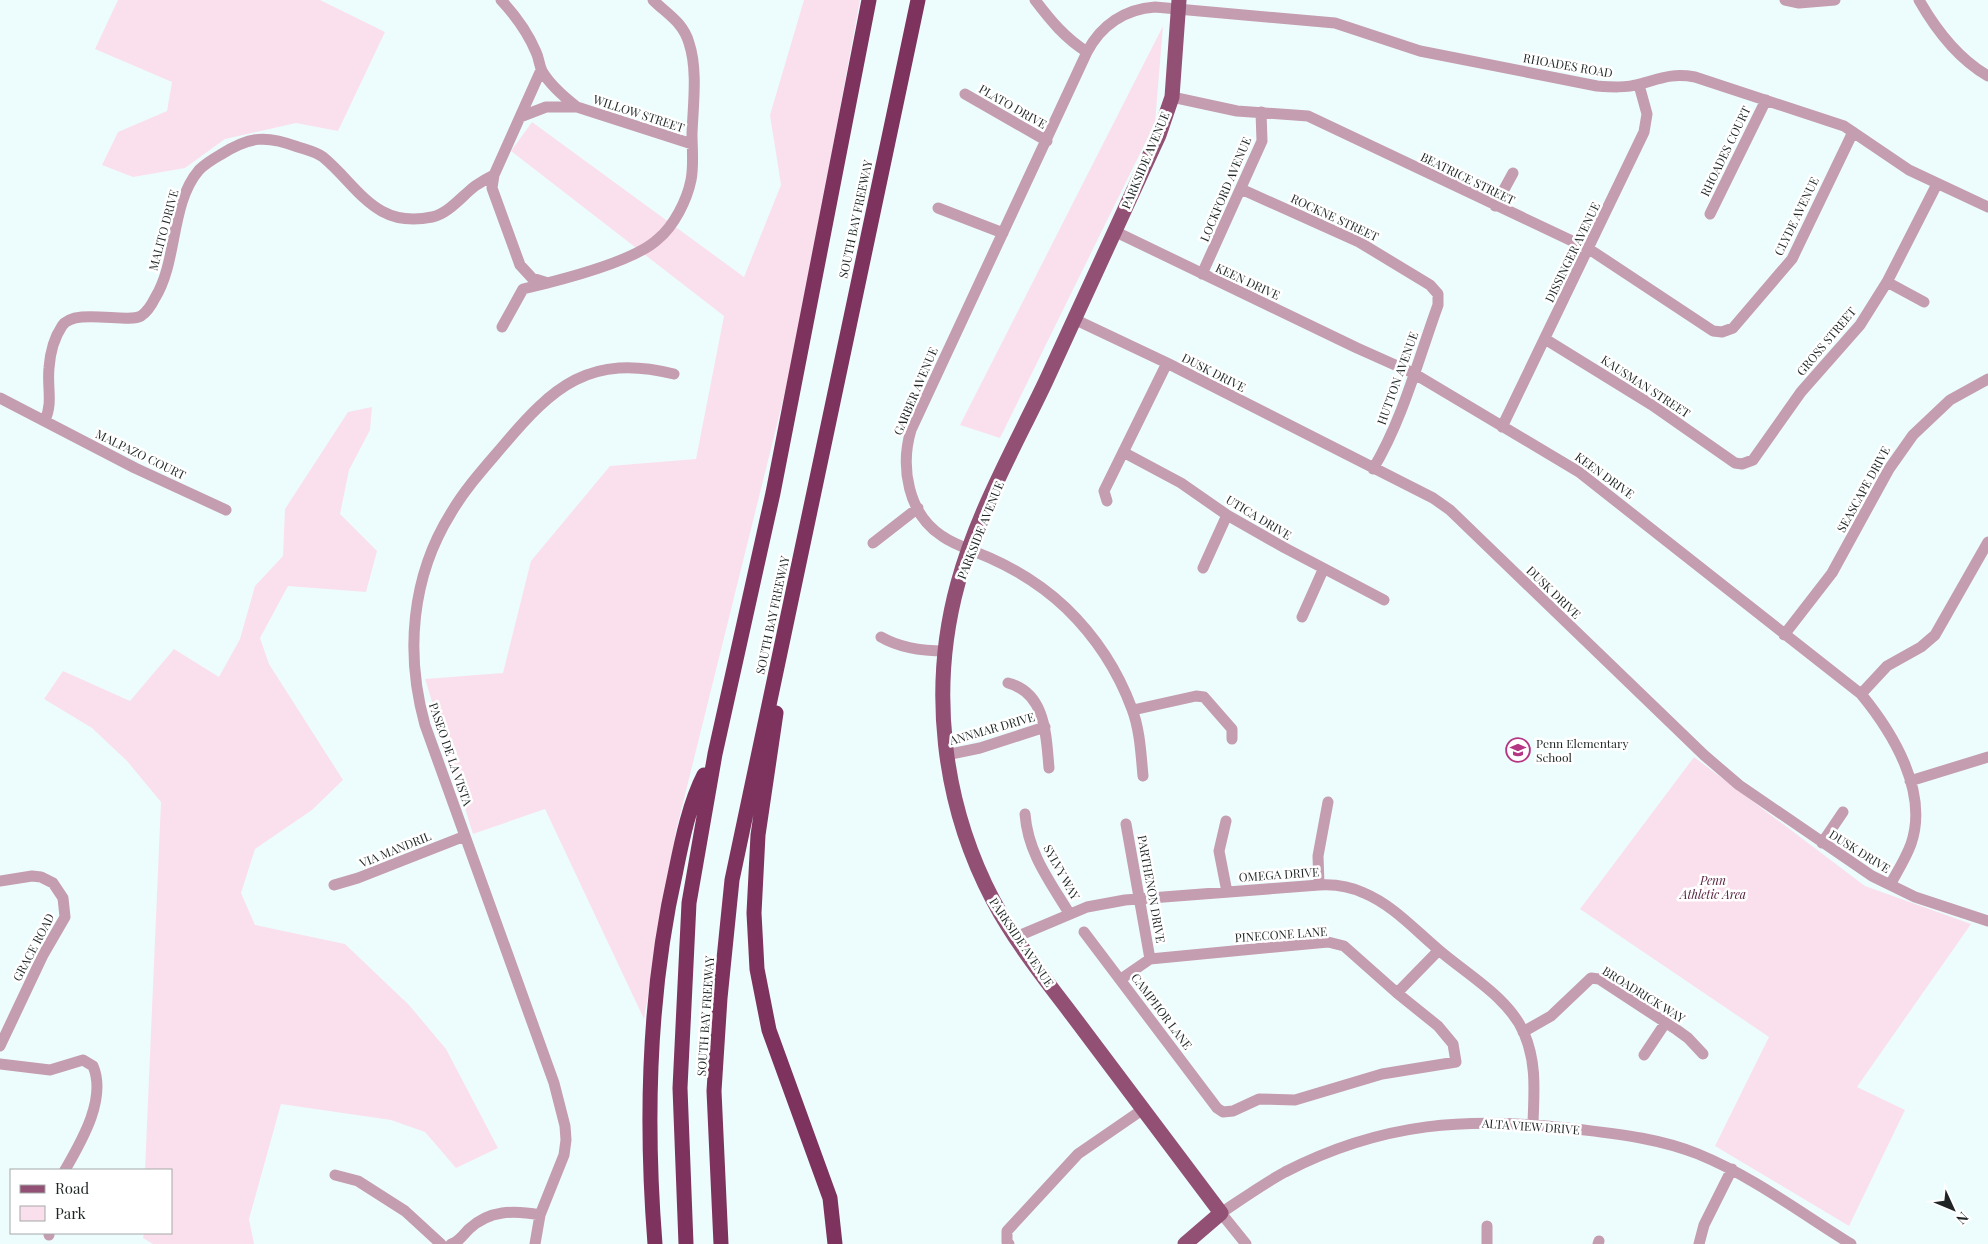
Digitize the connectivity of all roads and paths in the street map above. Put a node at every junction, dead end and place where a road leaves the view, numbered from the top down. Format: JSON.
{"nodes":[{"id":1,"x":501,"y":0,"type":"edge"},
{"id":2,"x":653,"y":0,"type":"edge"},
{"id":3,"x":869,"y":0,"type":"edge"},
{"id":4,"x":918,"y":0,"type":"edge"},
{"id":5,"x":1035,"y":0,"type":"edge"},
{"id":6,"x":1785,"y":0,"type":"edge"},
{"id":7,"x":1835,"y":0,"type":"edge"},
{"id":8,"x":1919,"y":0,"type":"edge"},
{"id":9,"x":1179,"y":4,"type":"edge"},
{"id":10,"x":1087,"y":52,"type":"junction"},
{"id":11,"x":541,"y":70,"type":"junction"},
{"id":12,"x":1988,"y":76,"type":"edge"},
{"id":13,"x":1639,"y":85,"type":"junction"},
{"id":14,"x":965,"y":94,"type":"dead end"},
{"id":15,"x":1172,"y":97,"type":"junction"},
{"id":16,"x":1766,"y":100,"type":"junction"},
{"id":17,"x":577,"y":107,"type":"junction"},
{"id":18,"x":1261,"y":112,"type":"junction"},
{"id":19,"x":520,"y":117,"type":"junction"},
{"id":20,"x":1853,"y":132,"type":"junction"},
{"id":21,"x":1047,"y":141,"type":"junction"},
{"id":22,"x":692,"y":144,"type":"junction"},
{"id":23,"x":1513,"y":173,"type":"dead end"},
{"id":24,"x":494,"y":175,"type":"junction"},
{"id":25,"x":1937,"y":184,"type":"junction"},
{"id":26,"x":1241,"y":190,"type":"junction"},
{"id":27,"x":1495,"y":206,"type":"junction"},
{"id":28,"x":1988,"y":207,"type":"edge"},
{"id":29,"x":938,"y":208,"type":"dead end"},
{"id":30,"x":1710,"y":214,"type":"dead end"},
{"id":31,"x":1114,"y":231,"type":"junction"},
{"id":32,"x":1003,"y":233,"type":"junction"},
{"id":33,"x":1589,"y":249,"type":"junction"},
{"id":34,"x":1202,"y":274,"type":"junction"},
{"id":35,"x":1887,"y":282,"type":"junction"},
{"id":36,"x":552,"y":283,"type":"junction"},
{"id":37,"x":1438,"y":294,"type":"joint"},
{"id":38,"x":1924,"y":302,"type":"dead end"},
{"id":39,"x":1074,"y":320,"type":"junction"},
{"id":40,"x":502,"y":327,"type":"dead end"},
{"id":41,"x":1733,"y":328,"type":"joint"},
{"id":42,"x":1545,"y":339,"type":"junction"},
{"id":43,"x":1167,"y":363,"type":"junction"},
{"id":44,"x":1413,"y":373,"type":"junction"},
{"id":45,"x":674,"y":374,"type":"dead end"},
{"id":46,"x":1988,"y":379,"type":"edge"},
{"id":47,"x":0,"y":398,"type":"edge"},
{"id":48,"x":45,"y":420,"type":"junction"},
{"id":49,"x":1502,"y":427,"type":"junction"},
{"id":50,"x":1122,"y":452,"type":"junction"},
{"id":51,"x":1730,"y":459,"type":"joint"},
{"id":52,"x":1373,"y":470,"type":"junction"},
{"id":53,"x":1107,"y":502,"type":"dead end"},
{"id":54,"x":918,"y":508,"type":"junction"},
{"id":55,"x":226,"y":510,"type":"dead end"},
{"id":56,"x":1227,"y":515,"type":"junction"},
{"id":57,"x":1988,"y":542,"type":"edge"},
{"id":58,"x":873,"y":544,"type":"dead end"},
{"id":59,"x":969,"y":549,"type":"junction"},
{"id":60,"x":1204,"y":568,"type":"dead end"},
{"id":61,"x":1323,"y":570,"type":"junction"},
{"id":62,"x":793,"y":587,"type":"junction"},
{"id":63,"x":1384,"y":600,"type":"dead end"},
{"id":64,"x":1302,"y":617,"type":"dead end"},
{"id":65,"x":1784,"y":635,"type":"junction"},
{"id":66,"x":881,"y":637,"type":"dead end"},
{"id":67,"x":945,"y":651,"type":"junction"},
{"id":68,"x":1008,"y":683,"type":"dead end"},
{"id":69,"x":1861,"y":694,"type":"junction"},
{"id":70,"x":1133,"y":710,"type":"junction"},
{"id":71,"x":1045,"y":727,"type":"junction"},
{"id":72,"x":1232,"y":739,"type":"dead end"},
{"id":73,"x":715,"y":754,"type":"junction"},
{"id":74,"x":946,"y":755,"type":"junction"},
{"id":75,"x":1988,"y":758,"type":"edge"},
{"id":76,"x":1049,"y":768,"type":"dead end"},
{"id":77,"x":1143,"y":776,"type":"dead end"},
{"id":78,"x":1910,"y":781,"type":"junction"},
{"id":79,"x":1328,"y":802,"type":"dead end"},
{"id":80,"x":1843,"y":812,"type":"dead end"},
{"id":81,"x":1026,"y":814,"type":"dead end"},
{"id":82,"x":1226,"y":821,"type":"dead end"},
{"id":83,"x":1126,"y":824,"type":"dead end"},
{"id":84,"x":465,"y":836,"type":"junction"},
{"id":85,"x":1822,"y":843,"type":"junction"},
{"id":86,"x":0,"y":881,"type":"edge"},
{"id":87,"x":334,"y":885,"type":"dead end"},
{"id":88,"x":1320,"y":885,"type":"junction"},
{"id":89,"x":1890,"y":885,"type":"junction"},
{"id":90,"x":1227,"y":892,"type":"junction"},
{"id":91,"x":1141,"y":899,"type":"junction"},
{"id":92,"x":1069,"y":913,"type":"junction"},
{"id":93,"x":1988,"y":921,"type":"edge"},
{"id":94,"x":1084,"y":932,"type":"dead end"},
{"id":95,"x":1016,"y":937,"type":"junction"},
{"id":96,"x":1439,"y":950,"type":"junction"},
{"id":97,"x":1150,"y":959,"type":"junction"},
{"id":98,"x":1120,"y":979,"type":"junction"},
{"id":99,"x":1397,"y":993,"type":"junction"},
{"id":100,"x":1666,"y":1022,"type":"junction"},
{"id":101,"x":1523,"y":1032,"type":"junction"},
{"id":102,"x":0,"y":1046,"type":"edge"},
{"id":103,"x":1703,"y":1054,"type":"dead end"},
{"id":104,"x":1644,"y":1055,"type":"dead end"},
{"id":105,"x":1456,"y":1062,"type":"joint"},
{"id":106,"x":0,"y":1064,"type":"edge"},
{"id":107,"x":1142,"y":1110,"type":"junction"},
{"id":108,"x":1533,"y":1123,"type":"junction"},
{"id":109,"x":66,"y":1169,"type":"edge"},
{"id":110,"x":1732,"y":1169,"type":"junction"},
{"id":111,"x":335,"y":1175,"type":"dead end"},
{"id":112,"x":1221,"y":1213,"type":"junction"},
{"id":113,"x":540,"y":1214,"type":"junction"},
{"id":114,"x":1487,"y":1226,"type":"dead end"},
{"id":115,"x":659,"y":1243,"type":"edge"},
{"id":116,"x":441,"y":1244,"type":"edge"},
{"id":117,"x":451,"y":1244,"type":"edge"},
{"id":118,"x":535,"y":1244,"type":"edge"},
{"id":119,"x":686,"y":1244,"type":"edge"},
{"id":120,"x":721,"y":1244,"type":"edge"},
{"id":121,"x":835,"y":1244,"type":"edge"},
{"id":122,"x":1009,"y":1244,"type":"edge"},
{"id":123,"x":1185,"y":1244,"type":"edge"},
{"id":124,"x":1246,"y":1244,"type":"edge"},
{"id":125,"x":1487,"y":1244,"type":"edge"},
{"id":126,"x":1699,"y":1244,"type":"edge"},
{"id":127,"x":1851,"y":1244,"type":"edge"}],
"edges":[{"from":1,"to":11,"type":"street","name":"WILLOW STREET"},
{"from":2,"to":22,"type":"street"},
{"from":3,"to":73,"type":"highway","name":"SOUTH BAY FREEWAY"},
{"from":4,"to":62,"type":"highway","name":"SOUTH BAY FREEWAY"},
{"from":5,"to":10,"type":"street"},
{"from":6,"to":7,"type":"street"},
{"from":8,"to":12,"type":"street"},
{"from":9,"to":10,"type":"street","name":"GARBER AVENUE"},
{"from":9,"to":13,"type":"street","name":"RHOADES ROAD"},
{"from":9,"to":15,"type":"main road","name":"PARKSIDE AVENUE"},
{"from":10,"to":21,"type":"street","name":"GARBER AVENUE"},
{"from":11,"to":17,"type":"street","name":"WILLOW STREET"},
{"from":11,"to":19,"type":"street"},
{"from":13,"to":16,"type":"street","name":"RHOADES ROAD"},
{"from":13,"to":33,"type":"street","name":"DISSINGER AVENUE"},
{"from":14,"to":21,"type":"street","name":"PLATO DRIVE"},
{"from":15,"to":18,"type":"street","name":"BEATRICE STREET"},
{"from":15,"to":31,"type":"main road","name":"PARKSIDE AVENUE"},
{"from":16,"to":20,"type":"street","name":"RHOADES ROAD"},
{"from":16,"to":30,"type":"street","name":"RHOADES COURT"},
{"from":17,"to":19,"type":"street","name":"WILLOW STREET"},
{"from":17,"to":22,"type":"street","name":"WILLOW STREET"},
{"from":18,"to":26,"type":"street","name":"LOCKFORD AVENUE"},
{"from":18,"to":27,"type":"street","name":"BEATRICE STREET"},
{"from":19,"to":24,"type":"street"},
{"from":20,"to":25,"type":"street","name":"RHOADES ROAD"},
{"from":20,"to":41,"type":"street","name":"CLYDE AVENUE"},
{"from":21,"to":32,"type":"street","name":"GARBER AVENUE"},
{"from":22,"to":36,"type":"street"},
{"from":23,"to":27,"type":"street"},
{"from":24,"to":36,"type":"street"},
{"from":24,"to":48,"type":"street","name":"MALITO DRIVE"},
{"from":25,"to":28,"type":"street","name":"RHOADES ROAD"},
{"from":25,"to":35,"type":"street","name":"GROSS STREET"},
{"from":26,"to":34,"type":"street","name":"LOCKFORD AVENUE"},
{"from":26,"to":37,"type":"street","name":"ROCKNE STREET"},
{"from":27,"to":33,"type":"street","name":"BEATRICE STREET"},
{"from":29,"to":32,"type":"street"},
{"from":31,"to":34,"type":"street","name":"KEEN DRIVE"},
{"from":31,"to":39,"type":"main road","name":"PARKSIDE AVENUE"},
{"from":32,"to":54,"type":"street","name":"GARBER AVENUE"},
{"from":33,"to":41,"type":"street","name":"BEATRICE STREET"},
{"from":33,"to":42,"type":"street","name":"DISSINGER AVENUE"},
{"from":34,"to":44,"type":"street","name":"KEEN DRIVE"},
{"from":35,"to":38,"type":"street"},
{"from":35,"to":51,"type":"street","name":"GROSS STREET"},
{"from":36,"to":40,"type":"street"},
{"from":37,"to":44,"type":"street","name":"HUTTON AVENUE"},
{"from":39,"to":43,"type":"street","name":"DUSK DRIVE"},
{"from":39,"to":59,"type":"main road","name":"PARKSIDE AVENUE"},
{"from":42,"to":49,"type":"street","name":"DISSINGER AVENUE"},
{"from":42,"to":51,"type":"street","name":"KAUSMAN STREET"},
{"from":43,"to":50,"type":"street"},
{"from":43,"to":52,"type":"street","name":"DUSK DRIVE"},
{"from":44,"to":49,"type":"street","name":"KEEN DRIVE"},
{"from":44,"to":52,"type":"street","name":"HUTTON AVENUE"},
{"from":45,"to":84,"type":"street","name":"PASEO DE LA VISTA"},
{"from":46,"to":65,"type":"street","name":"SEASCAPE DRIVE"},
{"from":47,"to":48,"type":"street"},
{"from":48,"to":55,"type":"street","name":"MALPAZO COURT"},
{"from":49,"to":65,"type":"street","name":"KEEN DRIVE"},
{"from":50,"to":53,"type":"street"},
{"from":50,"to":56,"type":"street","name":"UTICA DRIVE"},
{"from":52,"to":85,"type":"street","name":"DUSK DRIVE"},
{"from":54,"to":58,"type":"street"},
{"from":54,"to":59,"type":"street","name":"GARBER AVENUE"},
{"from":56,"to":60,"type":"street"},
{"from":56,"to":61,"type":"street","name":"UTICA DRIVE"},
{"from":57,"to":69,"type":"street"},
{"from":59,"to":67,"type":"main road","name":"PARKSIDE AVENUE"},
{"from":59,"to":70,"type":"street","name":"GARBER AVENUE"},
{"from":61,"to":63,"type":"street","name":"UTICA DRIVE"},
{"from":61,"to":64,"type":"street"},
{"from":62,"to":120,"type":"highway","name":"SOUTH BAY FREEWAY"},
{"from":62,"to":121,"type":"highway"},
{"from":65,"to":69,"type":"street","name":"KEEN DRIVE"},
{"from":66,"to":67,"type":"street"},
{"from":67,"to":74,"type":"main road","name":"PARKSIDE AVENUE"},
{"from":68,"to":71,"type":"street"},
{"from":69,"to":78,"type":"street","name":"KEEN DRIVE"},
{"from":70,"to":72,"type":"street"},
{"from":70,"to":77,"type":"street","name":"GARBER AVENUE"},
{"from":71,"to":74,"type":"street","name":"ANNMAR DRIVE"},
{"from":71,"to":76,"type":"street"},
{"from":73,"to":115,"type":"highway"},
{"from":73,"to":119,"type":"highway","name":"SOUTH BAY FREEWAY"},
{"from":74,"to":95,"type":"main road","name":"PARKSIDE AVENUE"},
{"from":75,"to":78,"type":"street"},
{"from":78,"to":89,"type":"street","name":"KEEN DRIVE"},
{"from":79,"to":88,"type":"street"},
{"from":80,"to":85,"type":"street"},
{"from":81,"to":92,"type":"street","name":"SYLVY WAY"},
{"from":82,"to":90,"type":"street"},
{"from":83,"to":91,"type":"street","name":"PARTHENON DRIVE"},
{"from":84,"to":87,"type":"street","name":"VIA MANDRIL"},
{"from":84,"to":113,"type":"street","name":"PASEO DE LA VISTA"},
{"from":85,"to":89,"type":"street","name":"DUSK DRIVE"},
{"from":86,"to":102,"type":"street","name":"GRACE ROAD"},
{"from":88,"to":90,"type":"street","name":"OMEGA DRIVE"},
{"from":88,"to":96,"type":"street","name":"OMEGA DRIVE"},
{"from":89,"to":93,"type":"street","name":"DUSK DRIVE"},
{"from":90,"to":91,"type":"street","name":"OMEGA DRIVE"},
{"from":91,"to":92,"type":"street","name":"OMEGA DRIVE"},
{"from":91,"to":97,"type":"street","name":"PARTHENON DRIVE"},
{"from":92,"to":95,"type":"street","name":"OMEGA DRIVE"},
{"from":94,"to":98,"type":"street","name":"CAMPHOR LANE"},
{"from":95,"to":107,"type":"main road","name":"PARKSIDE AVENUE"},
{"from":96,"to":99,"type":"street"},
{"from":96,"to":101,"type":"street","name":"OMEGA DRIVE"},
{"from":97,"to":98,"type":"street","name":"PINECONE LANE"},
{"from":97,"to":99,"type":"street","name":"PINECONE LANE"},
{"from":98,"to":105,"type":"street","name":"CAMPHOR LANE"},
{"from":99,"to":105,"type":"street","name":"PINECONE LANE"},
{"from":100,"to":101,"type":"street","name":"BROADRICK WAY"},
{"from":100,"to":103,"type":"street","name":"BROADRICK WAY"},
{"from":100,"to":104,"type":"street"},
{"from":101,"to":108,"type":"street","name":"OMEGA DRIVE"},
{"from":106,"to":109,"type":"street"},
{"from":107,"to":112,"type":"main road","name":"PARKSIDE AVENUE"},
{"from":107,"to":122,"type":"street"},
{"from":108,"to":110,"type":"street","name":"ALTA VIEW DRIVE"},
{"from":108,"to":112,"type":"street","name":"ALTA VIEW DRIVE"},
{"from":110,"to":126,"type":"street"},
{"from":110,"to":127,"type":"street","name":"ALTA VIEW DRIVE"},
{"from":111,"to":116,"type":"street"},
{"from":112,"to":123,"type":"main road","name":"ALTA VIEW DRIVE"},
{"from":112,"to":124,"type":"street","name":"PARKSIDE AVENUE"},
{"from":113,"to":117,"type":"street"},
{"from":113,"to":118,"type":"street","name":"PASEO DE LA VISTA"},
{"from":114,"to":125,"type":"street"}]}
